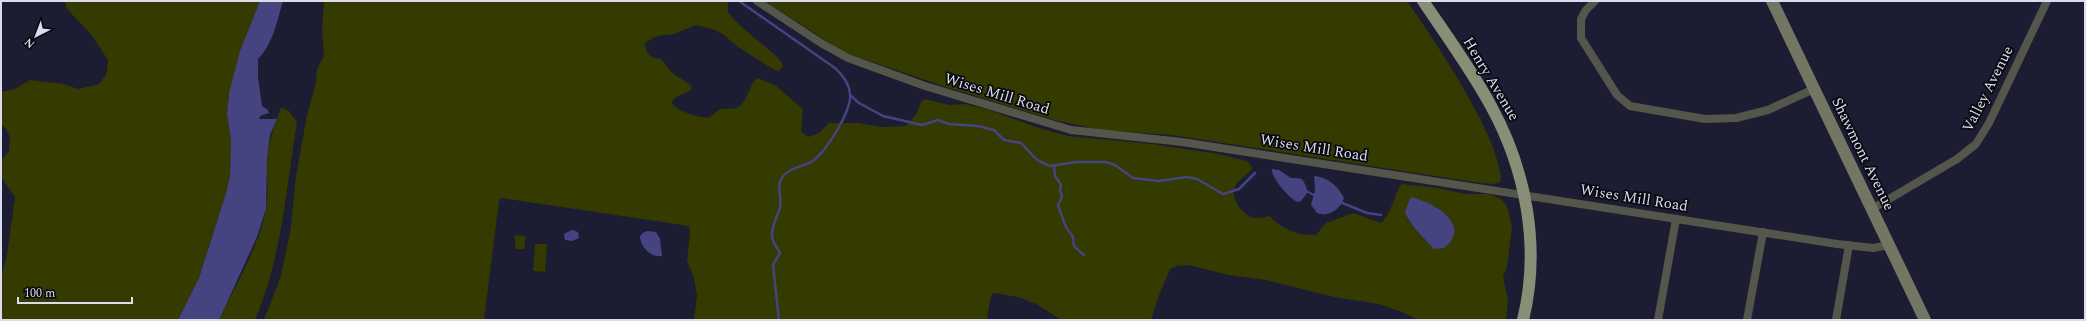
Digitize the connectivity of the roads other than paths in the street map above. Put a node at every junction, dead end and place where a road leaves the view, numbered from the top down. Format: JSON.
{"nodes":[{"id":1,"x":757,"y":1,"type":"edge"},
{"id":2,"x":1423,"y":1,"type":"edge"},
{"id":3,"x":1772,"y":1,"type":"edge"},
{"id":4,"x":2047,"y":1,"type":"edge"},
{"id":5,"x":1594,"y":2,"type":"edge"},
{"id":6,"x":1814,"y":89,"type":"junction"},
{"id":7,"x":1525,"y":195,"type":"junction"},
{"id":8,"x":1872,"y":209,"type":"junction"},
{"id":9,"x":1676,"y":219,"type":"junction"},
{"id":10,"x":1762,"y":232,"type":"junction"},
{"id":11,"x":1849,"y":245,"type":"junction"},
{"id":12,"x":1889,"y":245,"type":"junction"},
{"id":13,"x":1523,"y":320,"type":"edge"},
{"id":14,"x":1658,"y":320,"type":"edge"},
{"id":15,"x":1747,"y":320,"type":"edge"},
{"id":16,"x":1836,"y":320,"type":"edge"},
{"id":17,"x":1925,"y":320,"type":"edge"}],
"edges":[{"from":1,"to":7,"type":"street","name":"Wises Mill Road"},
{"from":2,"to":7,"type":"main road","name":"Henry Avenue"},
{"from":3,"to":6,"type":"street","name":"Shawmont Avenue"},
{"from":4,"to":8,"type":"street","name":"Valley Avenue"},
{"from":5,"to":6,"type":"street"},
{"from":6,"to":8,"type":"street","name":"Shawmont Avenue"},
{"from":7,"to":9,"type":"street","name":"Wises Mill Road"},
{"from":7,"to":13,"type":"main road","name":"Henry Avenue"},
{"from":8,"to":12,"type":"street","name":"Shawmont Avenue"},
{"from":9,"to":10,"type":"street","name":"Wises Mill Road"},
{"from":9,"to":14,"type":"street"},
{"from":10,"to":11,"type":"street","name":"Wises Mill Road"},
{"from":10,"to":15,"type":"street"},
{"from":11,"to":12,"type":"street","name":"Wises Mill Road"},
{"from":11,"to":16,"type":"street"},
{"from":12,"to":17,"type":"street","name":"Shawmont Avenue"}]}
